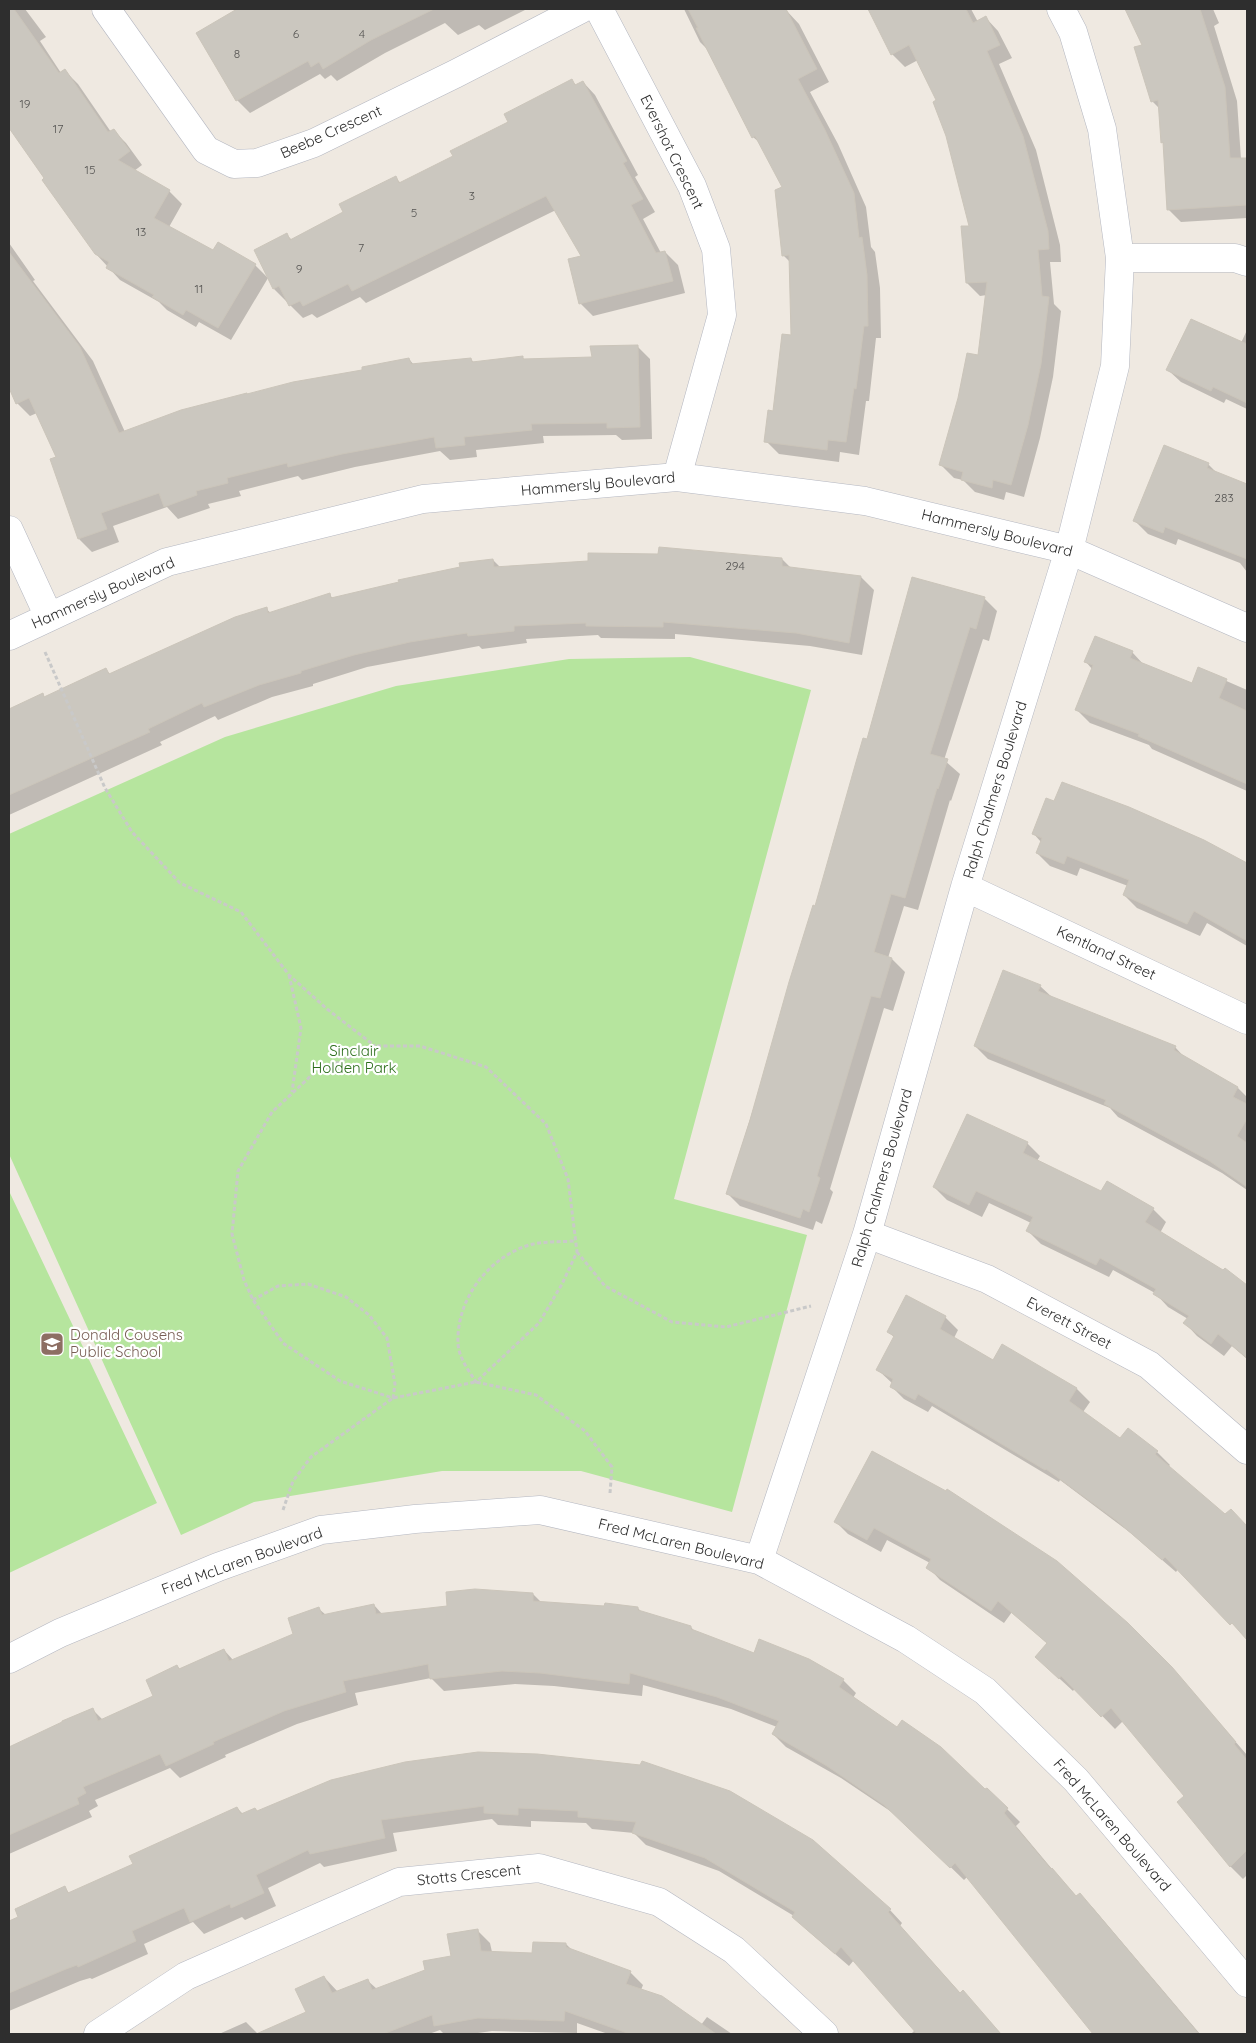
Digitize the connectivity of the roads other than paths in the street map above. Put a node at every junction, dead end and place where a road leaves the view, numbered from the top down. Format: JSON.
{"nodes":[{"id":1,"x":106,"y":9,"type":"edge"},
{"id":2,"x":581,"y":9,"type":"edge"},
{"id":3,"x":599,"y":9,"type":"edge"},
{"id":4,"x":1061,"y":9,"type":"edge"},
{"id":5,"x":1120,"y":258,"type":"junction"},
{"id":6,"x":1247,"y":262,"type":"edge"},
{"id":7,"x":677,"y":476,"type":"junction"},
{"id":8,"x":9,"y":530,"type":"edge"},
{"id":9,"x":1070,"y":550,"type":"junction"},
{"id":10,"x":30,"y":626,"type":"edge"},
{"id":11,"x":1247,"y":628,"type":"edge"},
{"id":12,"x":965,"y":887,"type":"junction"},
{"id":13,"x":1247,"y":1020,"type":"edge"},
{"id":14,"x":867,"y":1234,"type":"junction"},
{"id":15,"x":1247,"y":1450,"type":"edge"},
{"id":16,"x":759,"y":1560,"type":"junction"},
{"id":17,"x":9,"y":1659,"type":"edge"},
{"id":18,"x":1247,"y":1983,"type":"edge"},
{"id":19,"x":98,"y":2034,"type":"edge"},
{"id":20,"x":824,"y":2034,"type":"edge"}],
"edges":[{"from":1,"to":2,"type":"street","name":"Beebe Crescent"},
{"from":3,"to":7,"type":"street","name":"Evershot Crescent"},
{"from":4,"to":5,"type":"street","name":"Ralph Chalmers Boulevard"},
{"from":5,"to":6,"type":"street"},
{"from":5,"to":9,"type":"street","name":"Ralph Chalmers Boulevard"},
{"from":7,"to":9,"type":"street","name":"Hammersly Boulevard"},
{"from":7,"to":10,"type":"street","name":"Hammersly Boulevard"},
{"from":8,"to":10,"type":"street"},
{"from":9,"to":11,"type":"street","name":"Hammersly Boulevard"},
{"from":9,"to":12,"type":"street","name":"Ralph Chalmers Boulevard"},
{"from":12,"to":13,"type":"street","name":"Kentland Street"},
{"from":12,"to":14,"type":"street","name":"Ralph Chalmers Boulevard"},
{"from":14,"to":15,"type":"street","name":"Everett Street"},
{"from":14,"to":16,"type":"street","name":"Ralph Chalmers Boulevard"},
{"from":16,"to":17,"type":"street","name":"Fred McLaren Boulevard"},
{"from":16,"to":18,"type":"street","name":"Fred McLaren Boulevard"},
{"from":19,"to":20,"type":"street","name":"Stotts Crescent"}]}
